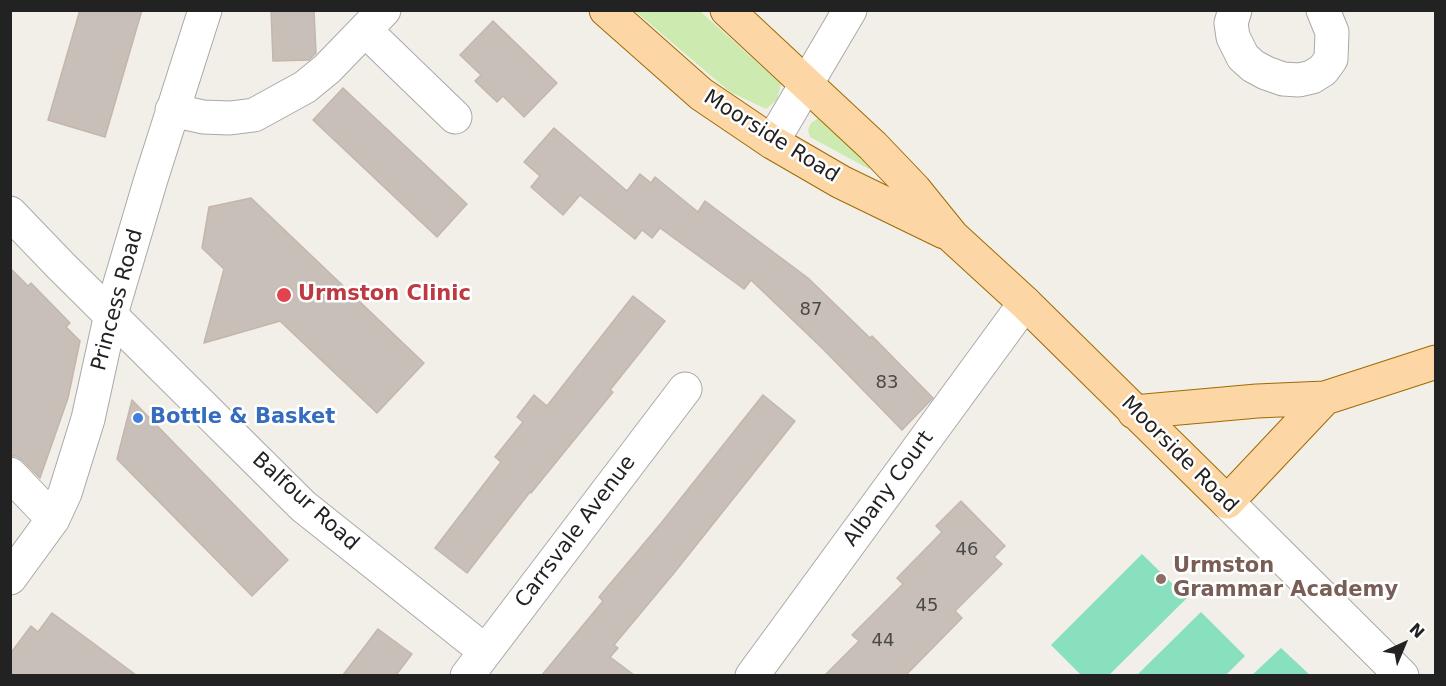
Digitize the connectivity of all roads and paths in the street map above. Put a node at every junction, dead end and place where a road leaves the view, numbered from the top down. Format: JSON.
{"nodes":[{"id":1,"x":204,"y":10,"type":"edge"},
{"id":2,"x":606,"y":10,"type":"edge"},
{"id":3,"x":727,"y":10,"type":"edge"},
{"id":4,"x":850,"y":10,"type":"edge"},
{"id":5,"x":1235,"y":10,"type":"edge"},
{"id":6,"x":1323,"y":10,"type":"edge"},
{"id":7,"x":374,"y":20,"type":"edge"},
{"id":8,"x":806,"y":84,"type":"junction"},
{"id":9,"x":172,"y":110,"type":"junction"},
{"id":10,"x":455,"y":117,"type":"dead end"},
{"id":11,"x":772,"y":142,"type":"junction"},
{"id":12,"x":10,"y":213,"type":"edge"},
{"id":13,"x":953,"y":237,"type":"junction"},
{"id":14,"x":1025,"y":303,"type":"junction"},
{"id":15,"x":111,"y":314,"type":"junction"},
{"id":16,"x":1436,"y":362,"type":"edge"},
{"id":17,"x":685,"y":389,"type":"dead end"},
{"id":18,"x":1325,"y":398,"type":"junction"},
{"id":19,"x":1134,"y":412,"type":"junction"},
{"id":20,"x":10,"y":474,"type":"edge"},
{"id":21,"x":1227,"y":502,"type":"junction"},
{"id":22,"x":53,"y":519,"type":"junction"},
{"id":23,"x":10,"y":578,"type":"edge"},
{"id":24,"x":476,"y":663,"type":"edge"},
{"id":25,"x":752,"y":675,"type":"edge"},
{"id":26,"x":1402,"y":675,"type":"edge"}],
"edges":[{"from":1,"to":9,"type":"street","name":"Princess Road"},
{"from":2,"to":11,"type":"main road","name":"Moorside Road"},
{"from":3,"to":8,"type":"main road","name":"Moorside Road"},
{"from":4,"to":8,"type":"street"},
{"from":5,"to":6,"type":"street"},
{"from":7,"to":9,"type":"street"},
{"from":7,"to":10,"type":"street"},
{"from":8,"to":11,"type":"street"},
{"from":8,"to":13,"type":"main road","name":"Moorside Road"},
{"from":9,"to":15,"type":"street","name":"Princess Road"},
{"from":11,"to":13,"type":"main road","name":"Moorside Road"},
{"from":12,"to":15,"type":"street","name":"Balfour Road"},
{"from":13,"to":14,"type":"main road","name":"Moorside Road"},
{"from":14,"to":19,"type":"main road","name":"Moorside Road"},
{"from":14,"to":25,"type":"street","name":"Albany Court"},
{"from":15,"to":22,"type":"street","name":"Princess Road"},
{"from":15,"to":24,"type":"street","name":"Balfour Road"},
{"from":16,"to":18,"type":"main road"},
{"from":17,"to":24,"type":"street","name":"Carrsvale Avenue"},
{"from":18,"to":19,"type":"main road"},
{"from":18,"to":21,"type":"main road"},
{"from":19,"to":21,"type":"main road","name":"Moorside Road"},
{"from":20,"to":22,"type":"street"},
{"from":21,"to":26,"type":"street","name":"Moorside Road"},
{"from":22,"to":23,"type":"street","name":"Princess Road"}]}
